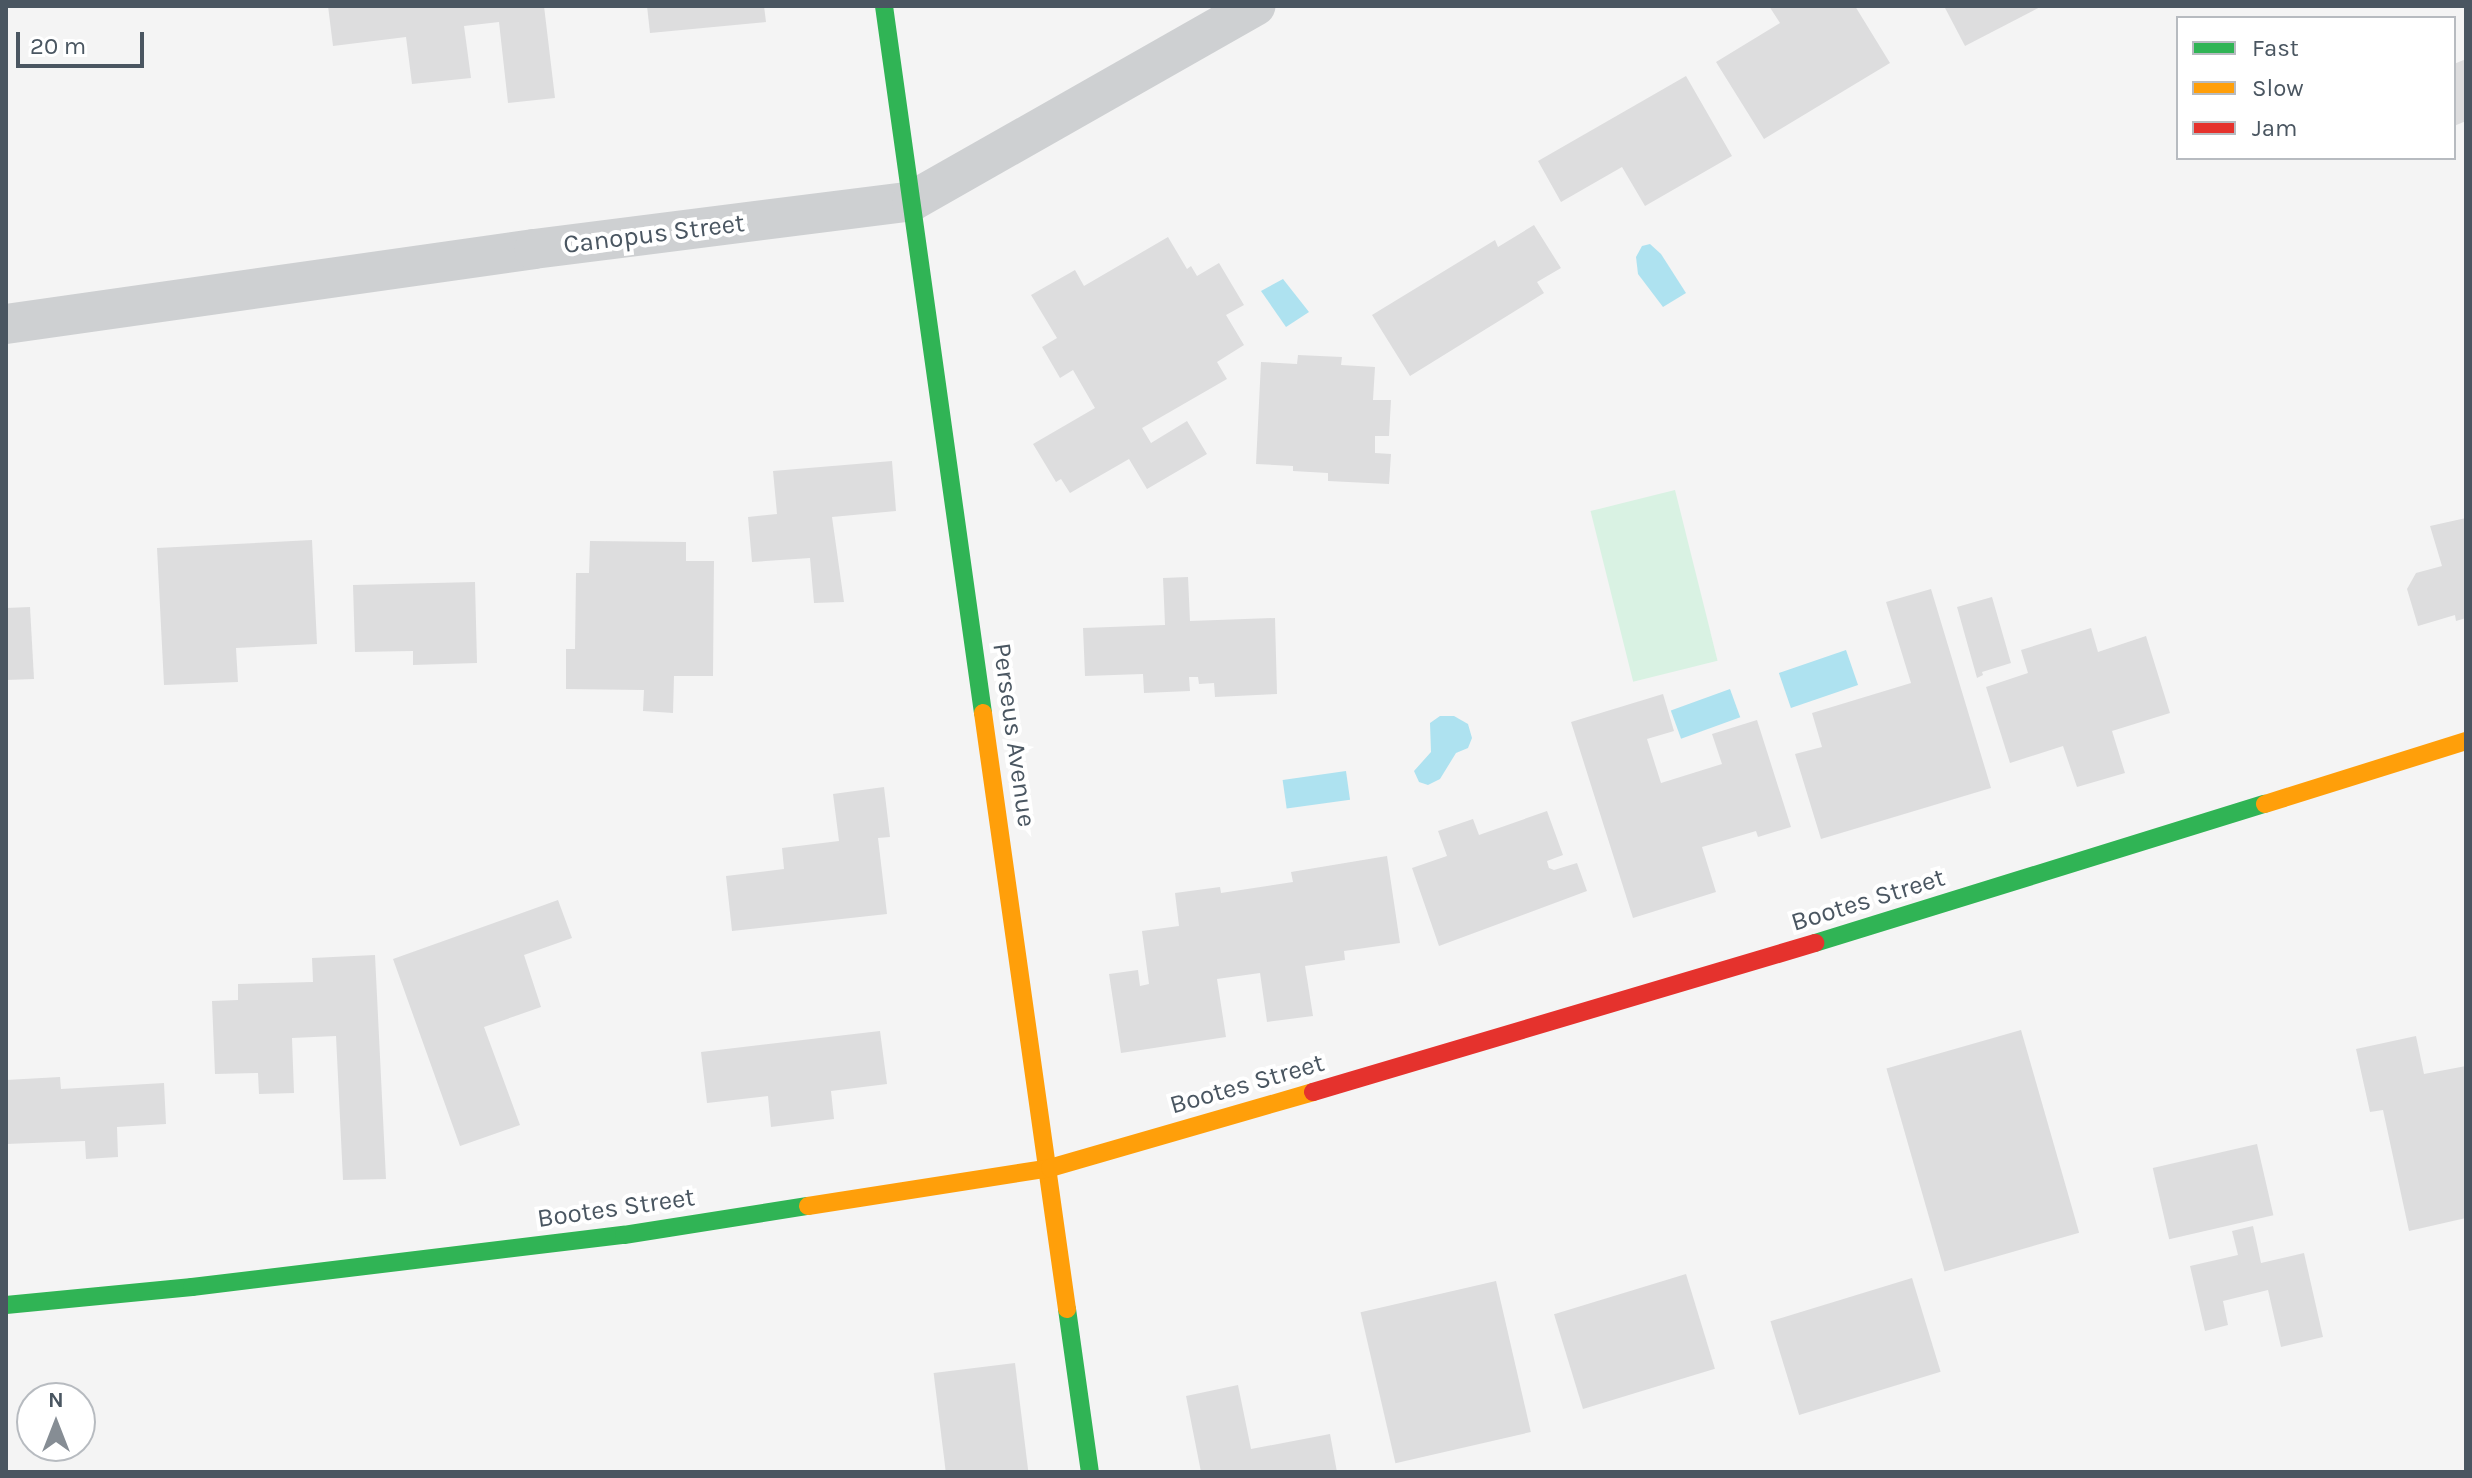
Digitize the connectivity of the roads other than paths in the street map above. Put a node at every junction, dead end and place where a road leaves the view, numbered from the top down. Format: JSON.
{"nodes":[{"id":1,"x":884,"y":6,"type":"edge"},
{"id":2,"x":1255,"y":6,"type":"edge"},
{"id":3,"x":912,"y":201,"type":"junction"},
{"id":4,"x":6,"y":324,"type":"edge"},
{"id":5,"x":2466,"y":741,"type":"edge"},
{"id":6,"x":1050,"y":1168,"type":"junction"},
{"id":7,"x":6,"y":1305,"type":"edge"},
{"id":8,"x":1090,"y":1472,"type":"edge"}],
"edges":[{"from":1,"to":3,"type":"street","name":"Perseus Avenue"},
{"from":2,"to":3,"type":"street","name":"Canopus Street"},
{"from":3,"to":4,"type":"street","name":"Canopus Street"},
{"from":3,"to":6,"type":"street","name":"Perseus Avenue"},
{"from":5,"to":6,"type":"street","name":"Bootes Street"},
{"from":6,"to":7,"type":"street","name":"Bootes Street"},
{"from":6,"to":8,"type":"street","name":"Perseus Avenue"}]}
